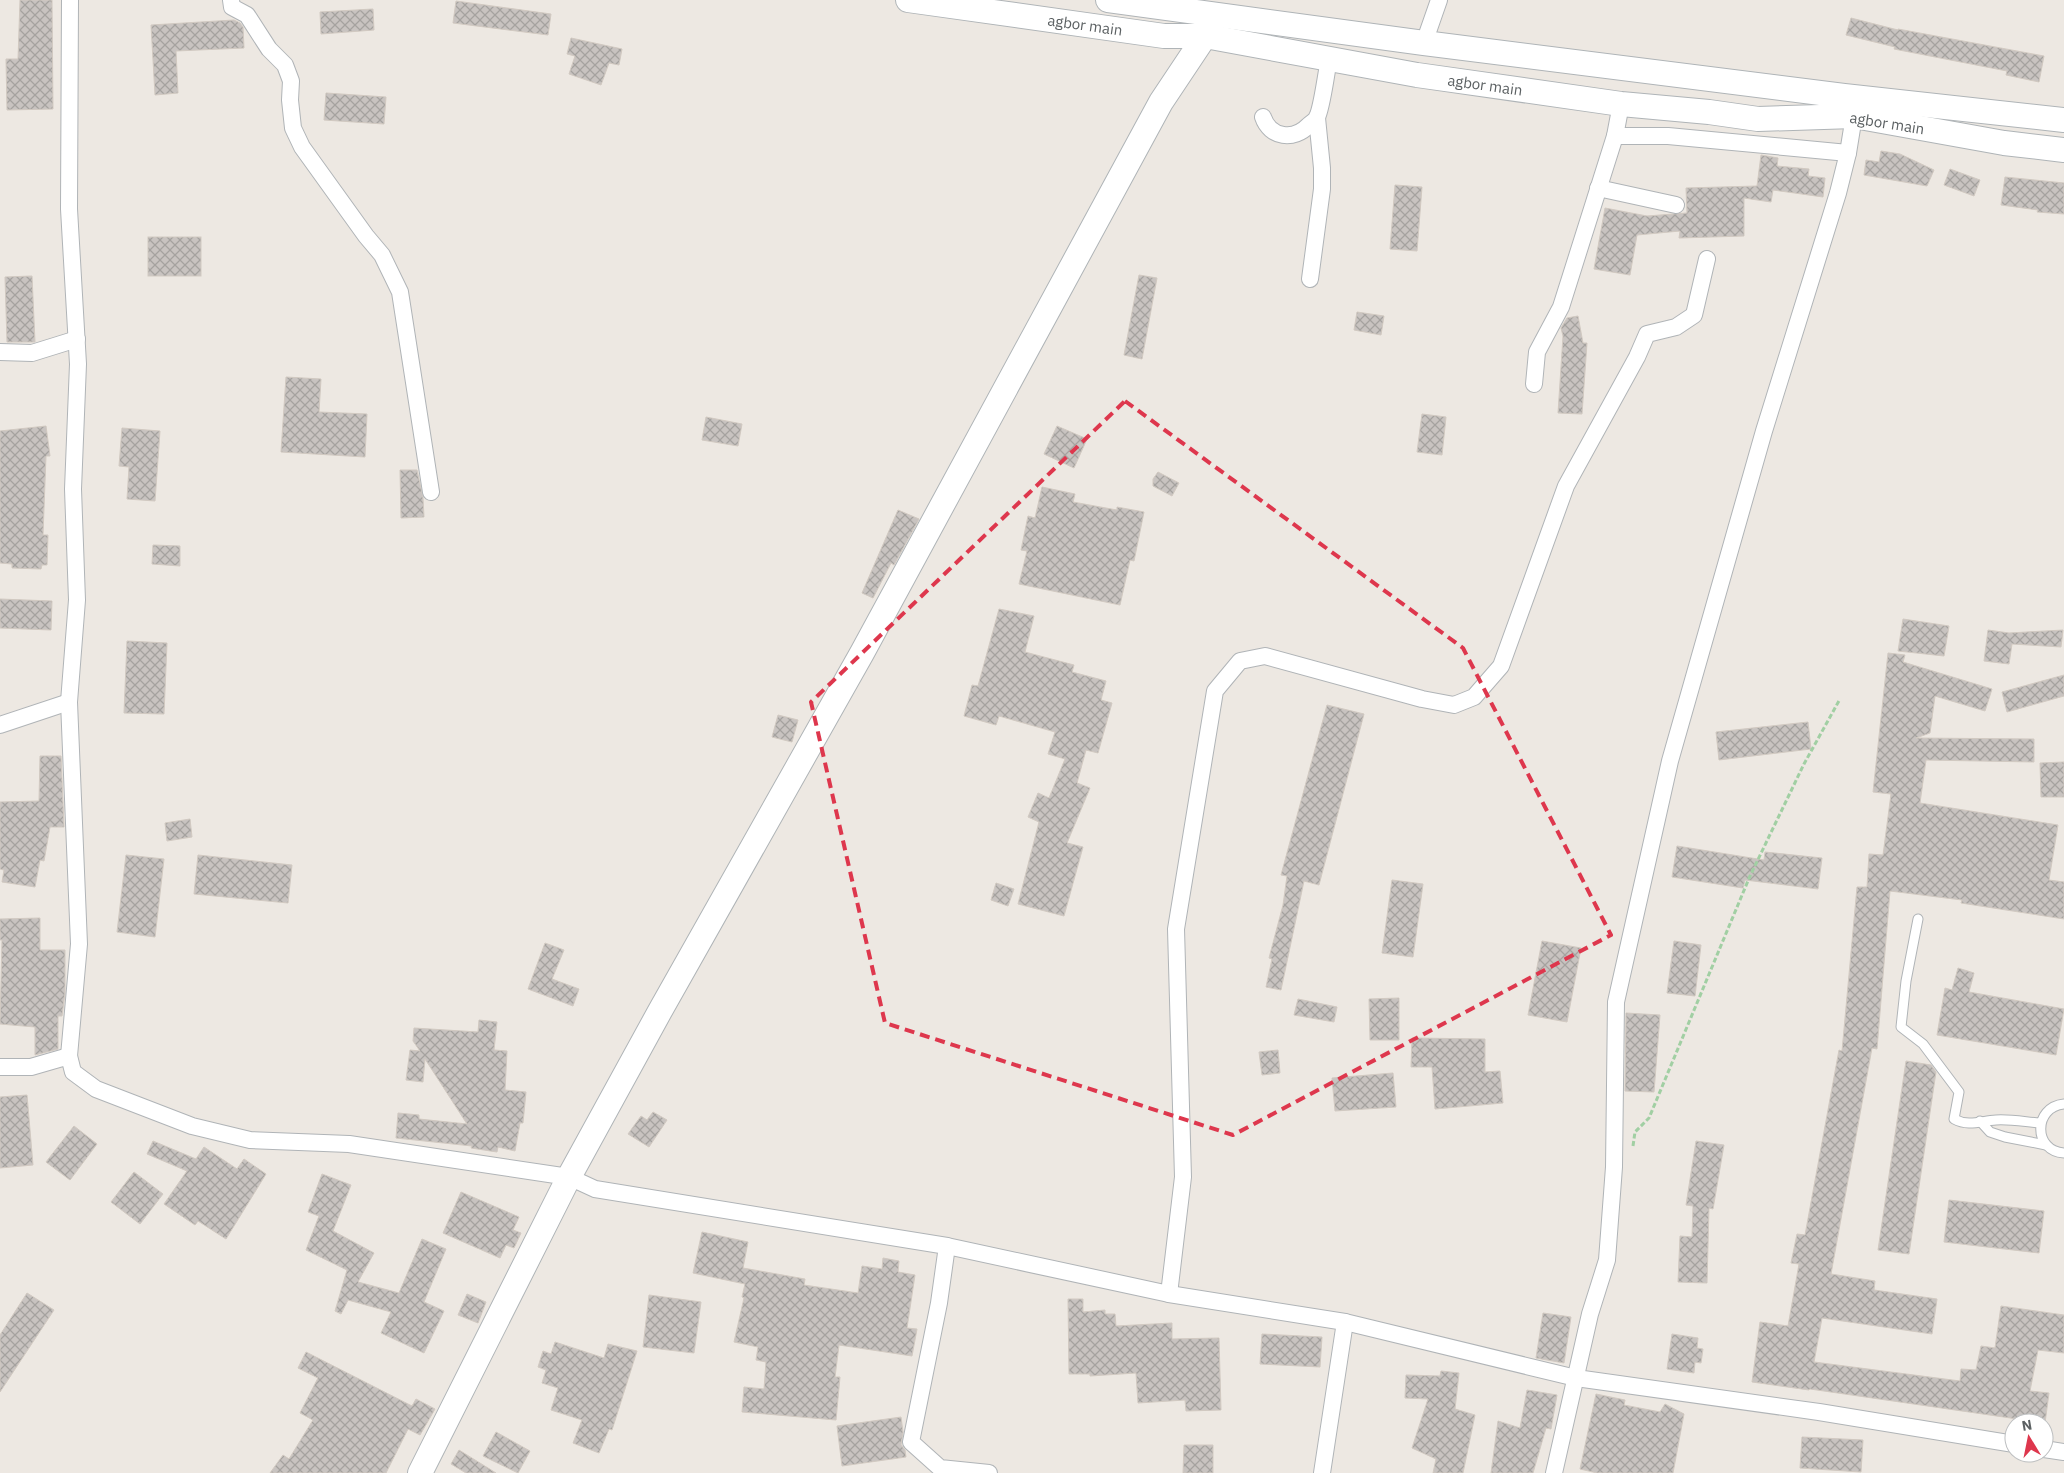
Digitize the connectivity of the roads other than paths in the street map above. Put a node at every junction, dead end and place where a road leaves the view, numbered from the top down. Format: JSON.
{"nodes":[{"id":1,"x":70,"y":0,"type":"edge"},
{"id":2,"x":232,"y":0,"type":"edge"},
{"id":3,"x":908,"y":0,"type":"edge"},
{"id":4,"x":1108,"y":0,"type":"edge"},
{"id":5,"x":1439,"y":0,"type":"edge"},
{"id":6,"x":935,"y":2,"type":"edge"},
{"id":7,"x":1182,"y":4,"type":"edge"},
{"id":8,"x":1205,"y":36,"type":"junction"},
{"id":9,"x":1424,"y":43,"type":"junction"},
{"id":10,"x":1329,"y":60,"type":"junction"},
{"id":11,"x":1621,"y":104,"type":"junction"},
{"id":12,"x":1854,"y":116,"type":"junction"},
{"id":13,"x":1263,"y":117,"type":"dead end"},
{"id":14,"x":1317,"y":118,"type":"junction"},
{"id":15,"x":2064,"y":120,"type":"edge"},
{"id":16,"x":1615,"y":136,"type":"junction"},
{"id":17,"x":2064,"y":150,"type":"edge"},
{"id":18,"x":1848,"y":153,"type":"junction"},
{"id":19,"x":1598,"y":188,"type":"junction"},
{"id":20,"x":1676,"y":205,"type":"dead end"},
{"id":21,"x":1707,"y":259,"type":"dead end"},
{"id":22,"x":1310,"y":279,"type":"dead end"},
{"id":23,"x":78,"y":339,"type":"junction"},
{"id":24,"x":0,"y":352,"type":"edge"},
{"id":25,"x":1534,"y":384,"type":"dead end"},
{"id":26,"x":431,"y":492,"type":"dead end"},
{"id":27,"x":69,"y":702,"type":"junction"},
{"id":28,"x":0,"y":725,"type":"edge"},
{"id":29,"x":1918,"y":919,"type":"dead end"},
{"id":30,"x":69,"y":1056,"type":"junction"},
{"id":31,"x":0,"y":1067,"type":"edge"},
{"id":32,"x":2064,"y":1104,"type":"edge"},
{"id":33,"x":1980,"y":1121,"type":"junction"},
{"id":34,"x":2040,"y":1123,"type":"junction"},
{"id":35,"x":2046,"y":1145,"type":"junction"},
{"id":36,"x":2064,"y":1153,"type":"edge"},
{"id":37,"x":569,"y":1177,"type":"junction"},
{"id":38,"x":947,"y":1246,"type":"junction"},
{"id":39,"x":1169,"y":1294,"type":"junction"},
{"id":40,"x":1345,"y":1322,"type":"junction"},
{"id":41,"x":1576,"y":1378,"type":"junction"},
{"id":42,"x":2004,"y":1442,"type":"edge"},
{"id":43,"x":420,"y":1473,"type":"edge"},
{"id":44,"x":989,"y":1473,"type":"edge"},
{"id":45,"x":1322,"y":1473,"type":"edge"},
{"id":46,"x":1554,"y":1473,"type":"edge"}],
"edges":[{"from":1,"to":23,"type":"street"},
{"from":2,"to":26,"type":"street"},
{"from":3,"to":6,"type":"main road","name":"agbor main"},
{"from":4,"to":7,"type":"main road","name":"agbor main"},
{"from":5,"to":9,"type":"street"},
{"from":6,"to":8,"type":"main road","name":"agbor main"},
{"from":7,"to":9,"type":"main road","name":"agbor main"},
{"from":8,"to":10,"type":"main road","name":"agbor main"},
{"from":8,"to":37,"type":"main road"},
{"from":9,"to":15,"type":"main road","name":"agbor main"},
{"from":10,"to":11,"type":"main road","name":"agbor main"},
{"from":10,"to":14,"type":"street"},
{"from":11,"to":12,"type":"main road","name":"agbor main"},
{"from":11,"to":16,"type":"street"},
{"from":12,"to":17,"type":"main road","name":"agbor main"},
{"from":12,"to":18,"type":"street"},
{"from":13,"to":14,"type":"street"},
{"from":14,"to":22,"type":"street"},
{"from":16,"to":18,"type":"street"},
{"from":16,"to":19,"type":"street"},
{"from":18,"to":41,"type":"street"},
{"from":19,"to":20,"type":"street"},
{"from":19,"to":25,"type":"street"},
{"from":21,"to":39,"type":"street"},
{"from":23,"to":24,"type":"street"},
{"from":23,"to":27,"type":"street"},
{"from":27,"to":28,"type":"street"},
{"from":27,"to":30,"type":"street"},
{"from":29,"to":33,"type":"lane"},
{"from":30,"to":31,"type":"street"},
{"from":30,"to":37,"type":"street"},
{"from":32,"to":34,"type":"lane"},
{"from":33,"to":34,"type":"lane"},
{"from":33,"to":35,"type":"lane"},
{"from":34,"to":35,"type":"lane"},
{"from":35,"to":36,"type":"lane"},
{"from":37,"to":38,"type":"street"},
{"from":37,"to":43,"type":"main road"},
{"from":38,"to":39,"type":"street"},
{"from":38,"to":44,"type":"street"},
{"from":39,"to":40,"type":"street"},
{"from":40,"to":41,"type":"street"},
{"from":40,"to":45,"type":"street"},
{"from":41,"to":42,"type":"street"},
{"from":41,"to":46,"type":"street"}]}
